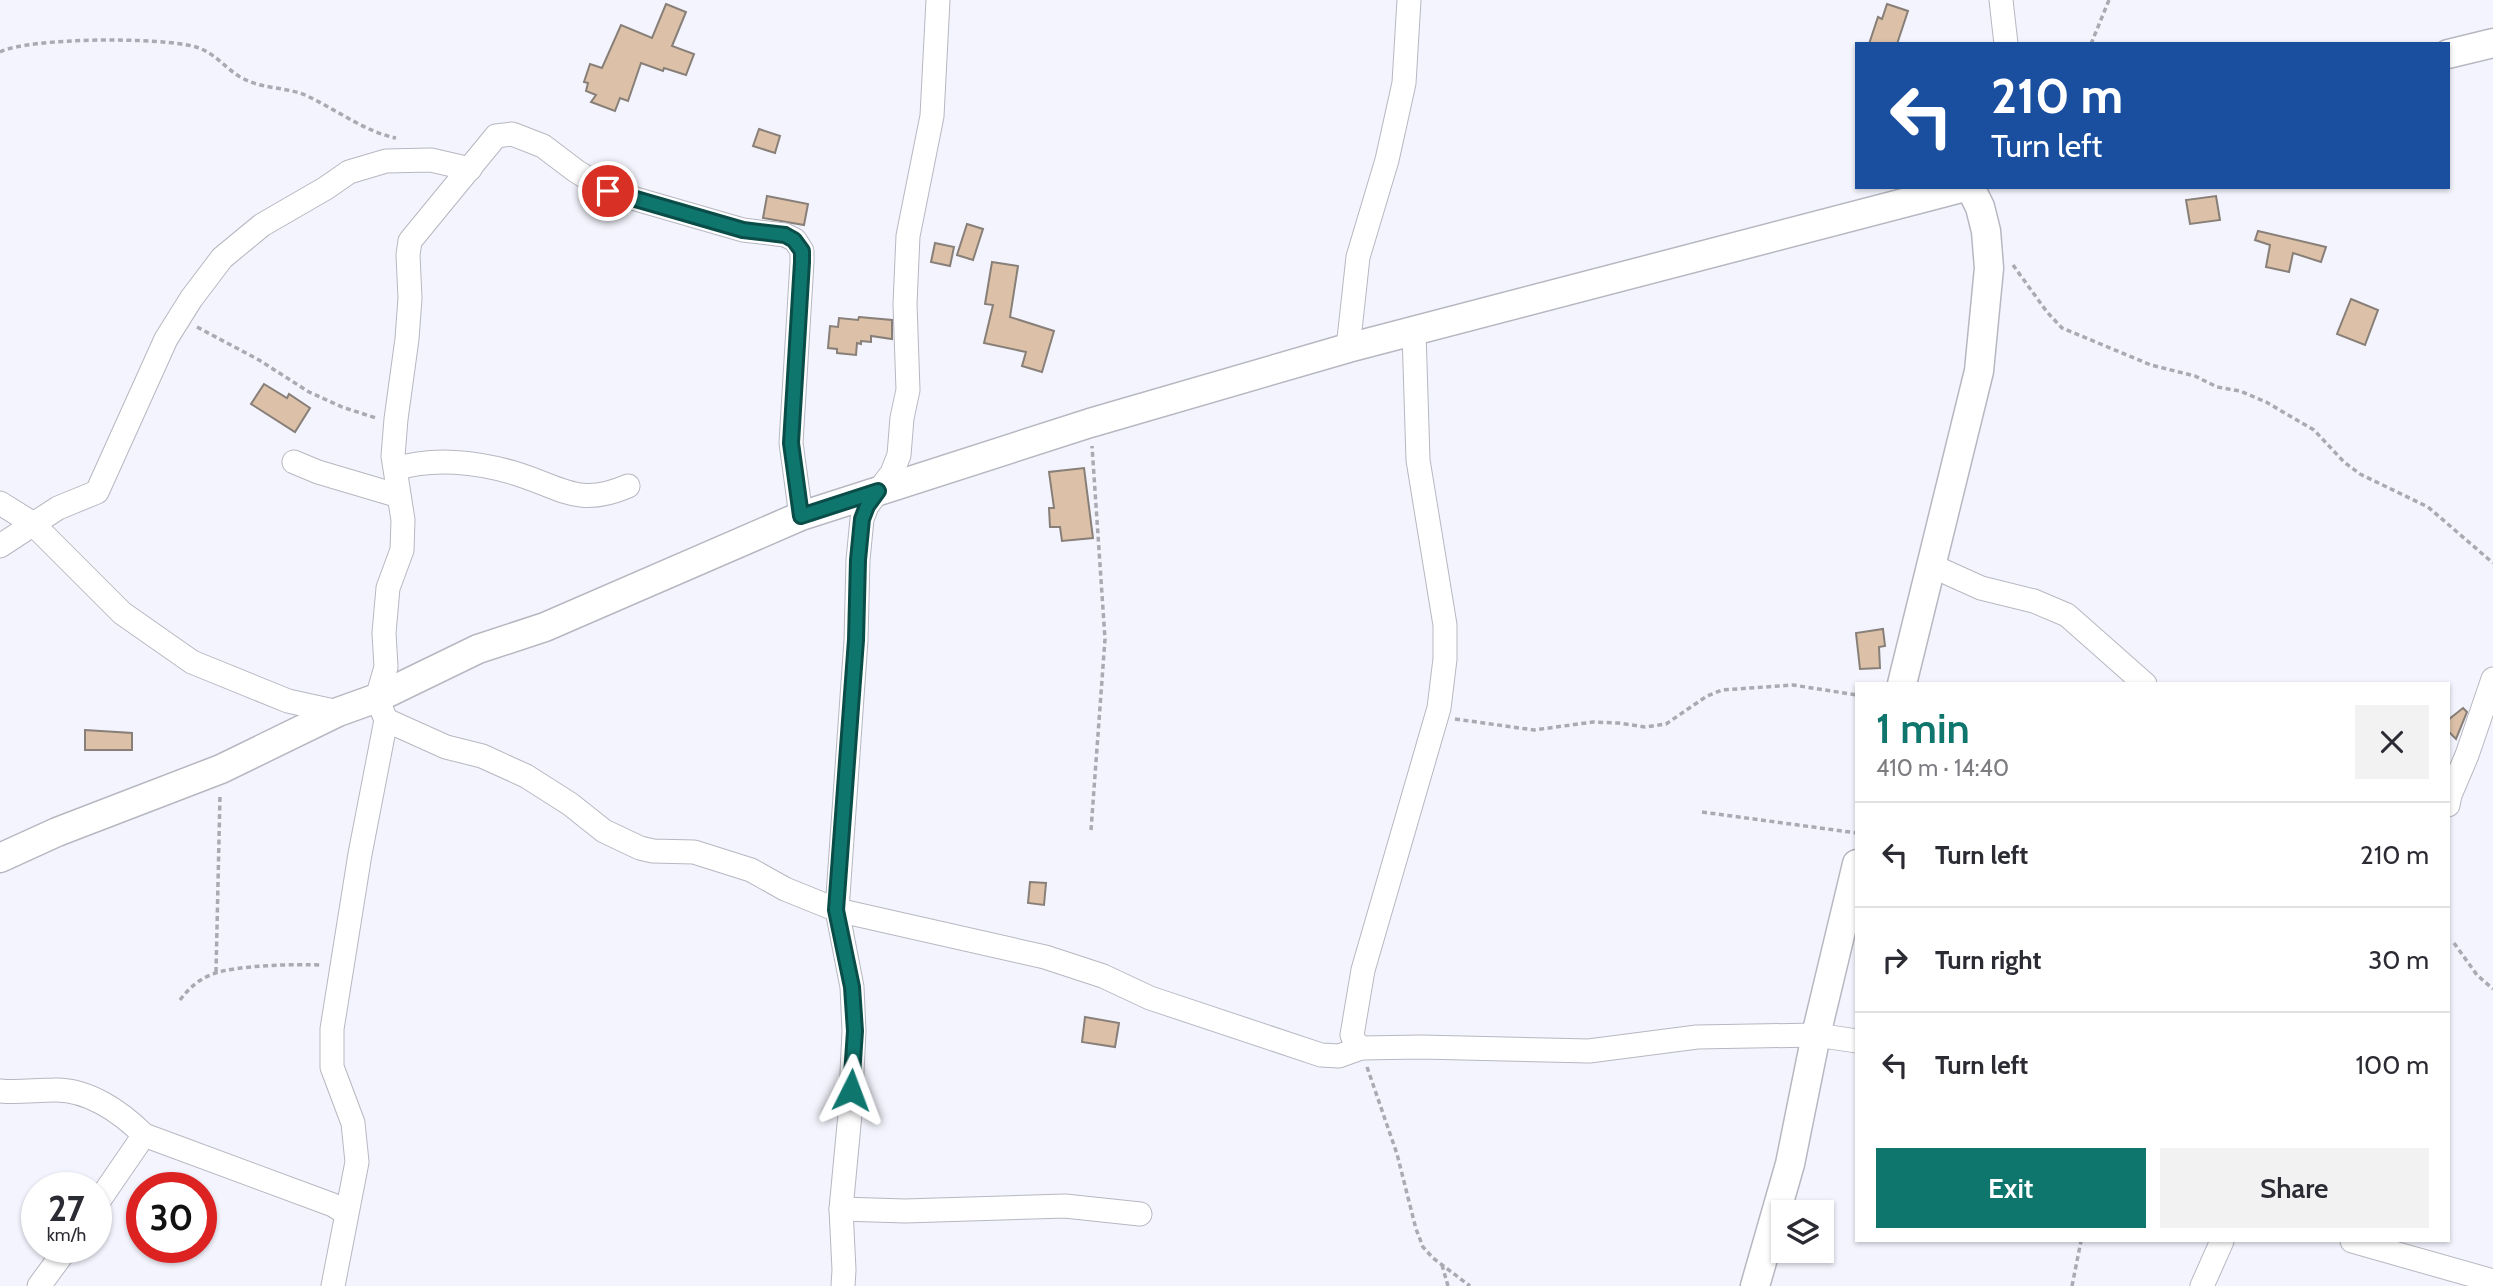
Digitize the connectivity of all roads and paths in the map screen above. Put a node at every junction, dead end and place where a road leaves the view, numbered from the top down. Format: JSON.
{"nodes":[{"id":1,"x":938,"y":0,"type":"edge"},
{"id":2,"x":1409,"y":0,"type":"edge"},
{"id":3,"x":2001,"y":0,"type":"edge"},
{"id":4,"x":2109,"y":0,"type":"edge"},
{"id":5,"x":2006,"y":42,"type":"edge"},
{"id":6,"x":2092,"y":42,"type":"edge"},
{"id":7,"x":2493,"y":43,"type":"edge"},
{"id":8,"x":0,"y":52,"type":"edge"},
{"id":9,"x":2450,"y":54,"type":"edge"},
{"id":10,"x":404,"y":140,"type":"dead end"},
{"id":11,"x":470,"y":169,"type":"junction"},
{"id":12,"x":1960,"y":189,"type":"edge"},
{"id":13,"x":1969,"y":189,"type":"edge"},
{"id":14,"x":2011,"y":263,"type":"dead end"},
{"id":15,"x":180,"y":317,"type":"junction"},
{"id":16,"x":1414,"y":332,"type":"junction"},
{"id":17,"x":1348,"y":348,"type":"junction"},
{"id":18,"x":396,"y":419,"type":"junction"},
{"id":19,"x":1090,"y":423,"type":"junction"},
{"id":20,"x":294,"y":462,"type":"dead end"},
{"id":21,"x":396,"y":469,"type":"junction"},
{"id":22,"x":628,"y":486,"type":"dead end"},
{"id":23,"x":878,"y":491,"type":"junction"},
{"id":24,"x":399,"y":496,"type":"junction"},
{"id":25,"x":0,"y":503,"type":"edge"},
{"id":26,"x":801,"y":516,"type":"junction"},
{"id":27,"x":32,"y":523,"type":"junction"},
{"id":28,"x":0,"y":546,"type":"edge"},
{"id":29,"x":2493,"y":563,"type":"edge"},
{"id":30,"x":1930,"y":565,"type":"junction"},
{"id":31,"x":2493,"y":679,"type":"edge"},
{"id":32,"x":1902,"y":682,"type":"edge"},
{"id":33,"x":2143,"y":682,"type":"edge"},
{"id":34,"x":1855,"y":695,"type":"edge"},
{"id":35,"x":1439,"y":708,"type":"junction"},
{"id":36,"x":381,"y":709,"type":"junction"},
{"id":37,"x":338,"y":712,"type":"junction"},
{"id":38,"x":221,"y":769,"type":"junction"},
{"id":39,"x":2450,"y":794,"type":"edge"},
{"id":40,"x":1702,"y":812,"type":"dead end"},
{"id":41,"x":1091,"y":830,"type":"dead end"},
{"id":42,"x":1855,"y":833,"type":"edge"},
{"id":43,"x":0,"y":858,"type":"edge"},
{"id":44,"x":1855,"y":872,"type":"edge"},
{"id":45,"x":836,"y":910,"type":"junction"},
{"id":46,"x":2454,"y":943,"type":"dead end"},
{"id":47,"x":342,"y":965,"type":"junction"},
{"id":48,"x":216,"y":972,"type":"junction"},
{"id":49,"x":2493,"y":989,"type":"edge"},
{"id":50,"x":180,"y":1000,"type":"dead end"},
{"id":51,"x":1816,"y":1035,"type":"junction"},
{"id":52,"x":1855,"y":1041,"type":"edge"},
{"id":53,"x":1361,"y":1048,"type":"junction"},
{"id":54,"x":0,"y":1091,"type":"edge"},
{"id":55,"x":144,"y":1135,"type":"junction"},
{"id":56,"x":112,"y":1182,"type":"edge"},
{"id":57,"x":841,"y":1209,"type":"junction"},
{"id":58,"x":346,"y":1213,"type":"junction"},
{"id":59,"x":1140,"y":1214,"type":"dead end"},
{"id":60,"x":2081,"y":1242,"type":"edge"},
{"id":61,"x":2222,"y":1242,"type":"edge"},
{"id":62,"x":2356,"y":1242,"type":"edge"},
{"id":63,"x":56,"y":1263,"type":"edge"},
{"id":64,"x":1442,"y":1265,"type":"junction"},
{"id":65,"x":2493,"y":1280,"type":"edge"},
{"id":66,"x":39,"y":1286,"type":"edge"},
{"id":67,"x":333,"y":1286,"type":"edge"},
{"id":68,"x":843,"y":1286,"type":"edge"},
{"id":69,"x":1448,"y":1286,"type":"edge"},
{"id":70,"x":1470,"y":1286,"type":"edge"},
{"id":71,"x":1755,"y":1286,"type":"edge"},
{"id":72,"x":2072,"y":1286,"type":"edge"},
{"id":73,"x":2202,"y":1286,"type":"edge"}],
"edges":[{"from":1,"to":23,"type":"street"},
{"from":2,"to":17,"type":"street"},
{"from":3,"to":5,"type":"street"},
{"from":4,"to":6,"type":"path"},
{"from":7,"to":9,"type":"street"},
{"from":8,"to":10,"type":"path"},
{"from":11,"to":15,"type":"street"},
{"from":11,"to":18,"type":"street"},
{"from":11,"to":26,"type":"street"},
{"from":12,"to":16,"type":"street"},
{"from":13,"to":30,"type":"street"},
{"from":14,"to":29,"type":"path"},
{"from":15,"to":18,"type":"path"},
{"from":15,"to":27,"type":"street"},
{"from":16,"to":17,"type":"street"},
{"from":16,"to":35,"type":"street"},
{"from":17,"to":19,"type":"street"},
{"from":18,"to":21,"type":"street"},
{"from":19,"to":23,"type":"street"},
{"from":19,"to":41,"type":"path"},
{"from":20,"to":24,"type":"street"},
{"from":21,"to":22,"type":"street"},
{"from":21,"to":24,"type":"street"},
{"from":23,"to":26,"type":"street"},
{"from":23,"to":45,"type":"street"},
{"from":24,"to":36,"type":"street"},
{"from":25,"to":27,"type":"street"},
{"from":26,"to":36,"type":"street"},
{"from":27,"to":28,"type":"street"},
{"from":27,"to":37,"type":"street"},
{"from":30,"to":32,"type":"street"},
{"from":30,"to":33,"type":"street"},
{"from":31,"to":39,"type":"street"},
{"from":34,"to":35,"type":"path"},
{"from":35,"to":53,"type":"street"},
{"from":36,"to":37,"type":"street"},
{"from":36,"to":45,"type":"street"},
{"from":36,"to":47,"type":"street"},
{"from":37,"to":38,"type":"street"},
{"from":38,"to":43,"type":"street"},
{"from":38,"to":48,"type":"path"},
{"from":40,"to":42,"type":"path"},
{"from":44,"to":51,"type":"street"},
{"from":45,"to":53,"type":"street"},
{"from":45,"to":57,"type":"street"},
{"from":46,"to":49,"type":"path"},
{"from":47,"to":48,"type":"path"},
{"from":47,"to":58,"type":"street"},
{"from":48,"to":50,"type":"path"},
{"from":51,"to":52,"type":"street"},
{"from":51,"to":53,"type":"street"},
{"from":51,"to":71,"type":"street"},
{"from":53,"to":64,"type":"path"},
{"from":54,"to":55,"type":"street"},
{"from":55,"to":56,"type":"street"},
{"from":55,"to":58,"type":"street"},
{"from":57,"to":59,"type":"street"},
{"from":57,"to":68,"type":"street"},
{"from":58,"to":67,"type":"street"},
{"from":60,"to":72,"type":"path"},
{"from":61,"to":73,"type":"street"},
{"from":62,"to":65,"type":"street"},
{"from":63,"to":66,"type":"street"},
{"from":64,"to":69,"type":"path"},
{"from":64,"to":70,"type":"path"}]}
